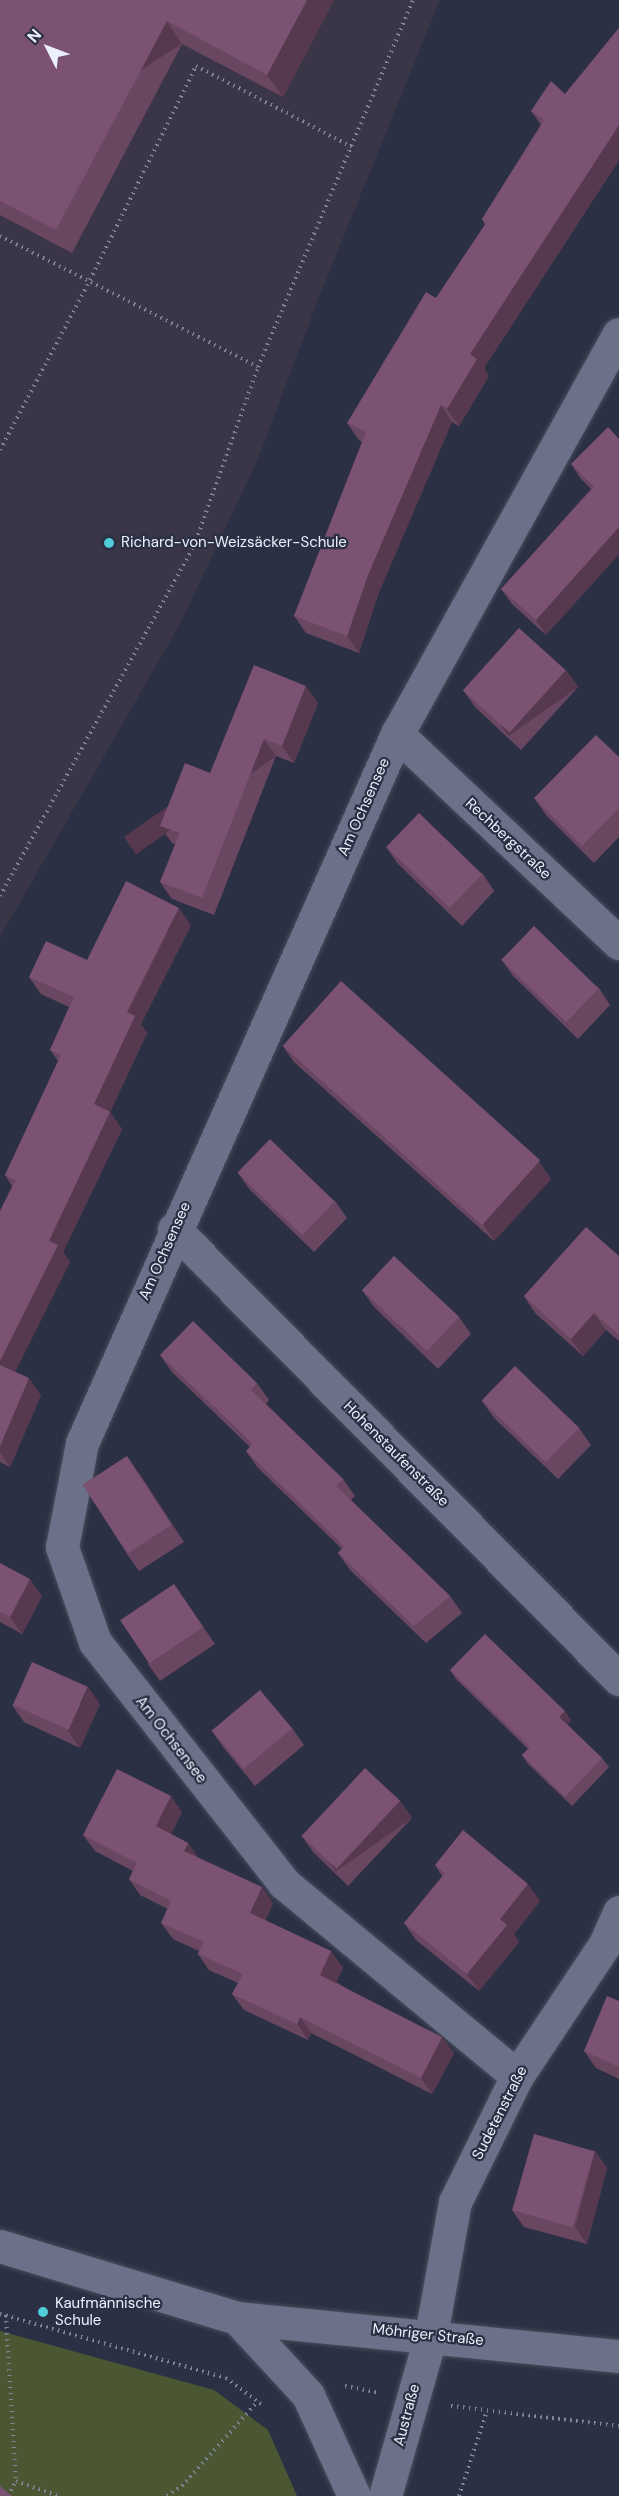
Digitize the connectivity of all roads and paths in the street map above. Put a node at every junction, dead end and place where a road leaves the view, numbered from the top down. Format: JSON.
{"nodes":[{"id":1,"x":413,"y":0,"type":"edge"},
{"id":2,"x":352,"y":147,"type":"junction"},
{"id":3,"x":0,"y":236,"type":"edge"},
{"id":4,"x":90,"y":280,"type":"junction"},
{"id":5,"x":616,"y":345,"type":"edge"},
{"id":6,"x":258,"y":367,"type":"junction"},
{"id":7,"x":0,"y":450,"type":"edge"},
{"id":8,"x":397,"y":734,"type":"junction"},
{"id":9,"x":0,"y":896,"type":"edge"},
{"id":10,"x":619,"y":944,"type":"edge"},
{"id":11,"x":174,"y":1229,"type":"junction"},
{"id":12,"x":619,"y":1679,"type":"edge"},
{"id":13,"x":619,"y":1912,"type":"edge"},
{"id":14,"x":612,"y":1947,"type":"edge"},
{"id":15,"x":517,"y":2076,"type":"junction"},
{"id":16,"x":0,"y":2247,"type":"edge"},
{"id":17,"x":0,"y":2314,"type":"edge"},
{"id":18,"x":6,"y":2316,"type":"junction"},
{"id":19,"x":237,"y":2318,"type":"junction"},
{"id":20,"x":431,"y":2335,"type":"junction"},
{"id":21,"x":619,"y":2356,"type":"edge"},
{"id":22,"x":308,"y":2395,"type":"junction"},
{"id":23,"x":410,"y":2400,"type":"junction"},
{"id":24,"x":258,"y":2401,"type":"junction"},
{"id":25,"x":619,"y":2426,"type":"edge"},
{"id":26,"x":16,"y":2481,"type":"junction"},
{"id":27,"x":8,"y":2496,"type":"edge"},
{"id":28,"x":58,"y":2496,"type":"edge"},
{"id":29,"x":167,"y":2496,"type":"edge"},
{"id":30,"x":354,"y":2496,"type":"edge"},
{"id":31,"x":385,"y":2496,"type":"edge"},
{"id":32,"x":459,"y":2496,"type":"edge"}],
"edges":[{"from":1,"to":2,"type":"path"},
{"from":2,"to":4,"type":"path"},
{"from":2,"to":6,"type":"path"},
{"from":3,"to":4,"type":"path"},
{"from":4,"to":6,"type":"path"},
{"from":4,"to":7,"type":"path"},
{"from":5,"to":8,"type":"street","name":"Am Ochsensee"},
{"from":6,"to":9,"type":"path"},
{"from":8,"to":10,"type":"street","name":"Rechbergstraße"},
{"from":8,"to":11,"type":"street","name":"Am Ochsensee"},
{"from":11,"to":12,"type":"street","name":"Hohenstaufenstraße"},
{"from":11,"to":15,"type":"street","name":"Am Ochsensee"},
{"from":13,"to":14,"type":"street","name":"Sudetenstraße"},
{"from":14,"to":15,"type":"street","name":"Sudetenstraße"},
{"from":15,"to":20,"type":"street","name":"Sudetenstraße"},
{"from":16,"to":19,"type":"street","name":"Möhriger Straße"},
{"from":17,"to":18,"type":"path"},
{"from":18,"to":24,"type":"path"},
{"from":18,"to":26,"type":"path"},
{"from":19,"to":20,"type":"street","name":"Möhriger Straße"},
{"from":19,"to":22,"type":"street"},
{"from":20,"to":21,"type":"street","name":"Möhriger Straße"},
{"from":20,"to":23,"type":"street","name":"Austraße"},
{"from":22,"to":23,"type":"path"},
{"from":22,"to":24,"type":"path"},
{"from":22,"to":30,"type":"street"},
{"from":23,"to":31,"type":"street","name":"Austraße"},
{"from":24,"to":29,"type":"path"},
{"from":25,"to":32,"type":"path"},
{"from":26,"to":27,"type":"path"},
{"from":26,"to":28,"type":"path"}]}
